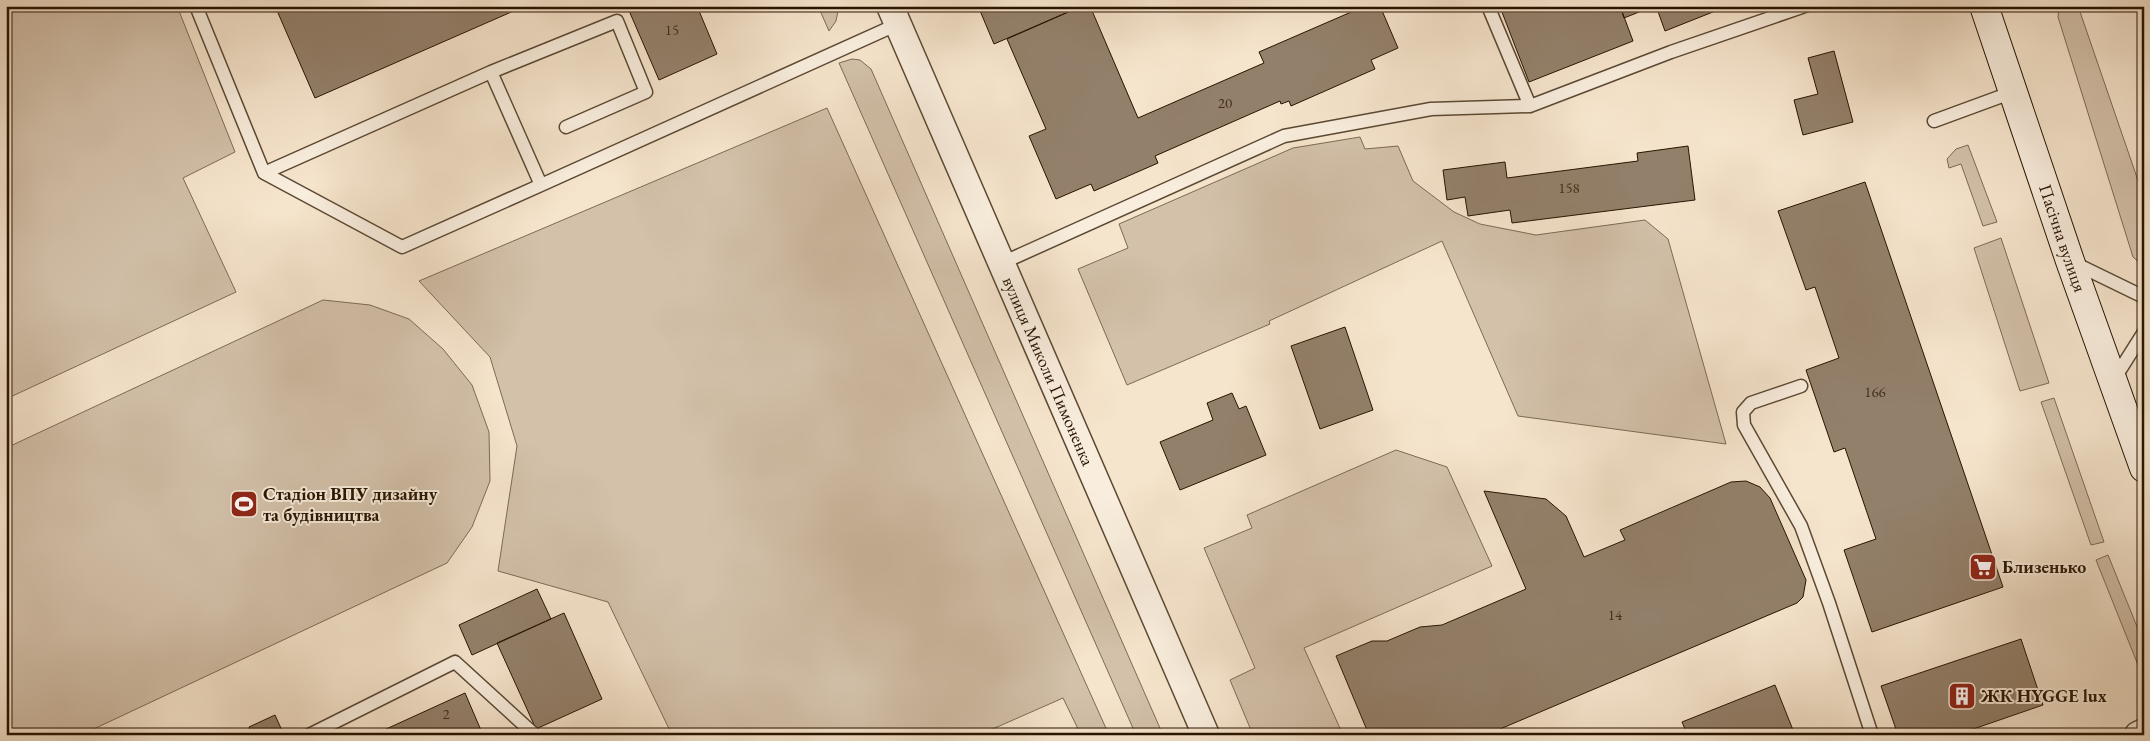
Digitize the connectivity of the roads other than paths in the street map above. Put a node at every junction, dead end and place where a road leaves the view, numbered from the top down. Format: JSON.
{"nodes":[{"id":1,"x":196,"y":6,"type":"edge"},
{"id":2,"x":1488,"y":6,"type":"edge"},
{"id":3,"x":1805,"y":6,"type":"edge"},
{"id":4,"x":1984,"y":6,"type":"edge"},
{"id":5,"x":894,"y":15,"type":"edge"},
{"id":6,"x":491,"y":72,"type":"junction"},
{"id":7,"x":2013,"y":92,"type":"junction"},
{"id":8,"x":1530,"y":106,"type":"junction"},
{"id":9,"x":1934,"y":121,"type":"dead end"},
{"id":10,"x":566,"y":127,"type":"dead end"},
{"id":11,"x":264,"y":173,"type":"junction"},
{"id":12,"x":541,"y":184,"type":"junction"},
{"id":13,"x":2070,"y":261,"type":"junction"},
{"id":14,"x":1002,"y":263,"type":"junction"},
{"id":15,"x":2144,"y":297,"type":"edge"},
{"id":16,"x":2144,"y":332,"type":"edge"},
{"id":17,"x":2112,"y":383,"type":"junction"},
{"id":18,"x":1801,"y":386,"type":"dead end"},
{"id":19,"x":2144,"y":468,"type":"edge"},
{"id":20,"x":2144,"y":732,"type":"edge"},
{"id":21,"x":309,"y":735,"type":"edge"},
{"id":22,"x":535,"y":735,"type":"edge"},
{"id":23,"x":1206,"y":735,"type":"edge"},
{"id":24,"x":1872,"y":735,"type":"edge"},
{"id":25,"x":2138,"y":735,"type":"edge"}],
"edges":[{"from":1,"to":11,"type":"lane"},
{"from":2,"to":8,"type":"lane"},
{"from":3,"to":8,"type":"lane"},
{"from":4,"to":7,"type":"main road","name":"Пасічна вулиця"},
{"from":5,"to":12,"type":"lane"},
{"from":5,"to":14,"type":"street","name":"вулиця Миколи Пимоненка"},
{"from":6,"to":10,"type":"lane"},
{"from":6,"to":11,"type":"lane"},
{"from":6,"to":12,"type":"lane"},
{"from":7,"to":9,"type":"lane"},
{"from":7,"to":13,"type":"main road","name":"Пасічна вулиця"},
{"from":8,"to":14,"type":"lane"},
{"from":11,"to":12,"type":"lane"},
{"from":13,"to":15,"type":"lane"},
{"from":13,"to":17,"type":"main road","name":"Пасічна вулиця"},
{"from":14,"to":23,"type":"street","name":"вулиця Миколи Пимоненка"},
{"from":16,"to":17,"type":"lane"},
{"from":17,"to":19,"type":"main road","name":"Пасічна вулиця"},
{"from":18,"to":24,"type":"lane"},
{"from":20,"to":25,"type":"street"},
{"from":21,"to":22,"type":"lane"}]}
